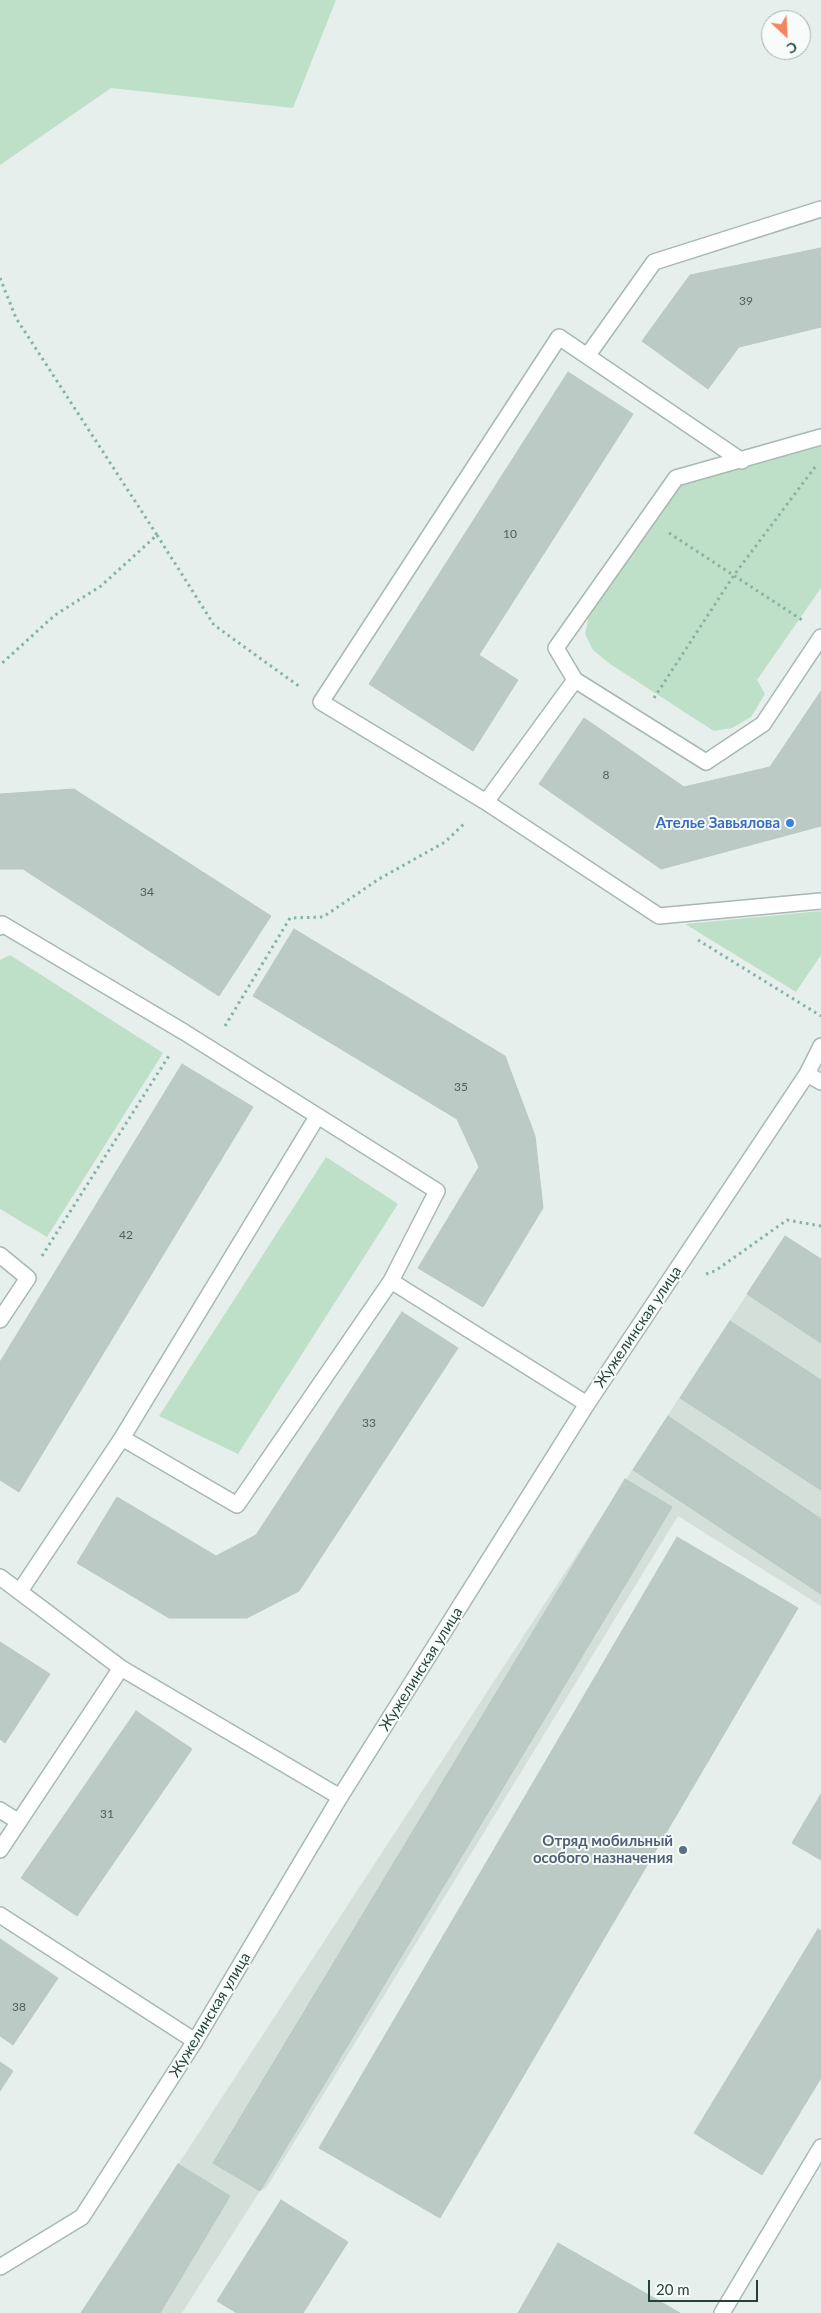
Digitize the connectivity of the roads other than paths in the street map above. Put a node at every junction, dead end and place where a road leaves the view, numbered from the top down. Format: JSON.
{"nodes":[{"id":1,"x":821,"y":209,"type":"edge"},
{"id":2,"x":588,"y":355,"type":"junction"},
{"id":3,"x":821,"y":437,"type":"edge"},
{"id":4,"x":742,"y":461,"type":"junction"},
{"id":5,"x":821,"y":637,"type":"edge"},
{"id":6,"x":575,"y":680,"type":"junction"},
{"id":7,"x":486,"y":802,"type":"junction"},
{"id":8,"x":821,"y":901,"type":"edge"},
{"id":9,"x":0,"y":927,"type":"edge"},
{"id":10,"x":821,"y":1046,"type":"edge"},
{"id":11,"x":807,"y":1074,"type":"junction"},
{"id":12,"x":821,"y":1082,"type":"edge"},
{"id":13,"x":317,"y":1116,"type":"junction"},
{"id":14,"x":0,"y":1255,"type":"edge"},
{"id":15,"x":391,"y":1281,"type":"junction"},
{"id":16,"x":0,"y":1320,"type":"edge"},
{"id":17,"x":587,"y":1404,"type":"junction"},
{"id":18,"x":122,"y":1438,"type":"junction"},
{"id":19,"x":0,"y":1577,"type":"edge"},
{"id":20,"x":20,"y":1591,"type":"junction"},
{"id":21,"x":121,"y":1668,"type":"junction"},
{"id":22,"x":340,"y":1797,"type":"junction"},
{"id":23,"x":0,"y":1810,"type":"edge"},
{"id":24,"x":19,"y":1822,"type":"junction"},
{"id":25,"x":0,"y":1850,"type":"edge"},
{"id":26,"x":0,"y":1915,"type":"edge"},
{"id":27,"x":195,"y":2041,"type":"junction"},
{"id":28,"x":821,"y":2147,"type":"edge"},
{"id":29,"x":0,"y":2267,"type":"edge"},
{"id":30,"x":722,"y":2313,"type":"edge"}],
"edges":[{"from":1,"to":2,"type":"street"},
{"from":2,"to":4,"type":"street"},
{"from":2,"to":7,"type":"street"},
{"from":3,"to":4,"type":"street"},
{"from":4,"to":6,"type":"street"},
{"from":5,"to":6,"type":"street"},
{"from":6,"to":7,"type":"street"},
{"from":7,"to":8,"type":"street"},
{"from":9,"to":13,"type":"street"},
{"from":10,"to":11,"type":"street","name":"Жужелинская улица"},
{"from":11,"to":12,"type":"street"},
{"from":11,"to":17,"type":"street","name":"Жужелинская улица"},
{"from":13,"to":15,"type":"street"},
{"from":13,"to":18,"type":"street"},
{"from":14,"to":16,"type":"street"},
{"from":15,"to":17,"type":"street"},
{"from":15,"to":18,"type":"street"},
{"from":17,"to":22,"type":"street","name":"Жужелинская улица"},
{"from":18,"to":20,"type":"street"},
{"from":19,"to":20,"type":"street"},
{"from":20,"to":21,"type":"street"},
{"from":21,"to":22,"type":"street"},
{"from":21,"to":24,"type":"street"},
{"from":22,"to":27,"type":"street","name":"Жужелинская улица"},
{"from":23,"to":24,"type":"street"},
{"from":24,"to":25,"type":"street"},
{"from":26,"to":27,"type":"street"},
{"from":27,"to":29,"type":"street","name":"Жужелинская улица"},
{"from":28,"to":30,"type":"street"}]}
